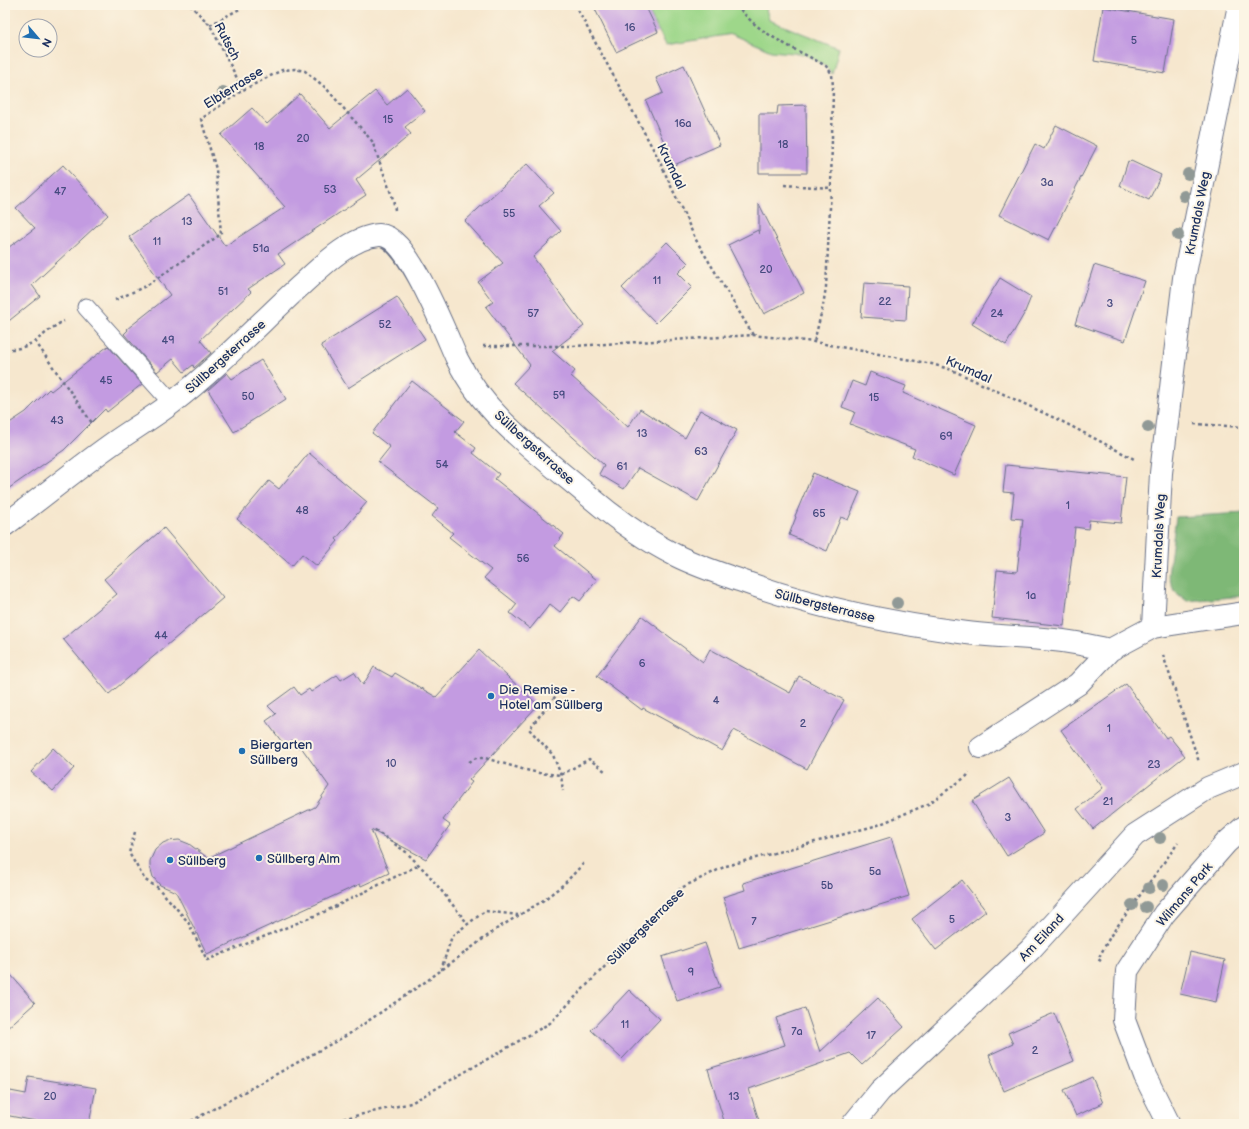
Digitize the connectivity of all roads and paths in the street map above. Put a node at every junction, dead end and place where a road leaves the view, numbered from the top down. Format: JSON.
{"nodes":[{"id":1,"x":190,"y":5,"type":"edge"},
{"id":2,"x":246,"y":5,"type":"edge"},
{"id":3,"x":575,"y":5,"type":"edge"},
{"id":4,"x":737,"y":5,"type":"edge"},
{"id":5,"x":1239,"y":5,"type":"edge"},
{"id":6,"x":210,"y":25,"type":"junction"},
{"id":7,"x":243,"y":90,"type":"junction"},
{"id":8,"x":784,"y":185,"type":"dead end"},
{"id":9,"x":831,"y":188,"type":"junction"},
{"id":10,"x":394,"y":199,"type":"dead end"},
{"id":11,"x":112,"y":301,"type":"dead end"},
{"id":12,"x":86,"y":307,"type":"dead end"},
{"id":13,"x":66,"y":321,"type":"dead end"},
{"id":14,"x":753,"y":335,"type":"junction"},
{"id":15,"x":35,"y":341,"type":"junction"},
{"id":16,"x":814,"y":342,"type":"junction"},
{"id":17,"x":452,"y":346,"type":"junction"},
{"id":18,"x":5,"y":348,"type":"edge"},
{"id":19,"x":172,"y":403,"type":"junction"},
{"id":20,"x":1166,"y":422,"type":"junction"},
{"id":21,"x":1244,"y":427,"type":"edge"},
{"id":22,"x":109,"y":446,"type":"junction"},
{"id":23,"x":1161,"y":473,"type":"junction"},
{"id":24,"x":5,"y":525,"type":"edge"},
{"id":25,"x":1244,"y":613,"type":"edge"},
{"id":26,"x":1153,"y":627,"type":"junction"},
{"id":27,"x":1110,"y":650,"type":"junction"},
{"id":28,"x":559,"y":692,"type":"dead end"},
{"id":29,"x":981,"y":747,"type":"joint"},
{"id":30,"x":469,"y":762,"type":"dead end"},
{"id":31,"x":605,"y":771,"type":"dead end"},
{"id":32,"x":1244,"y":773,"type":"edge"},
{"id":33,"x":561,"y":775,"type":"junction"},
{"id":34,"x":563,"y":791,"type":"dead end"},
{"id":35,"x":1244,"y":827,"type":"edge"},
{"id":36,"x":375,"y":830,"type":"dead end"},
{"id":37,"x":135,"y":832,"type":"dead end"},
{"id":38,"x":585,"y":862,"type":"dead end"},
{"id":39,"x":419,"y":865,"type":"junction"},
{"id":40,"x":519,"y":915,"type":"junction"},
{"id":41,"x":468,"y":924,"type":"junction"},
{"id":42,"x":440,"y":971,"type":"junction"},
{"id":43,"x":186,"y":1124,"type":"edge"},
{"id":44,"x":320,"y":1124,"type":"edge"},
{"id":45,"x":853,"y":1124,"type":"edge"},
{"id":46,"x":1169,"y":1124,"type":"edge"}],
"edges":[{"from":1,"to":6,"type":"path","name":"Rutsch"},
{"from":2,"to":6,"type":"path"},
{"from":3,"to":14,"type":"path","name":"Krumdal"},
{"from":4,"to":9,"type":"path"},
{"from":5,"to":20,"type":"street","name":"Krumdals Weg"},
{"from":6,"to":7,"type":"path","name":"Rutsch"},
{"from":7,"to":10,"type":"path","name":"Elbterrasse"},
{"from":7,"to":11,"type":"path","name":"Elbterrasse"},
{"from":8,"to":9,"type":"path"},
{"from":9,"to":16,"type":"path"},
{"from":12,"to":19,"type":"lane"},
{"from":13,"to":15,"type":"path"},
{"from":14,"to":16,"type":"path","name":"Krumdal"},
{"from":14,"to":17,"type":"path","name":"Krumdal"},
{"from":15,"to":18,"type":"path"},
{"from":15,"to":22,"type":"path"},
{"from":16,"to":23,"type":"path","name":"Krumdal"},
{"from":17,"to":19,"type":"street","name":"Süllbergsterrasse"},
{"from":17,"to":27,"type":"street","name":"Süllbergsterrasse"},
{"from":19,"to":22,"type":"street","name":"Süllbergsterrasse"},
{"from":20,"to":21,"type":"path"},
{"from":20,"to":23,"type":"street","name":"Krumdals Weg"},
{"from":22,"to":24,"type":"street","name":"Süllbergsterrasse"},
{"from":23,"to":26,"type":"street","name":"Krumdals Weg"},
{"from":25,"to":26,"type":"street"},
{"from":26,"to":27,"type":"street"},
{"from":27,"to":29,"type":"street"},
{"from":28,"to":33,"type":"path"},
{"from":29,"to":44,"type":"path","name":"Süllbergsterrasse"},
{"from":30,"to":33,"type":"path"},
{"from":31,"to":33,"type":"path"},
{"from":32,"to":45,"type":"street","name":"Am Eiland"},
{"from":33,"to":34,"type":"path"},
{"from":35,"to":46,"type":"street","name":"Wilmans Park"},
{"from":36,"to":39,"type":"path"},
{"from":37,"to":39,"type":"path"},
{"from":38,"to":40,"type":"path"},
{"from":39,"to":41,"type":"path"},
{"from":40,"to":41,"type":"path"},
{"from":40,"to":42,"type":"path"},
{"from":41,"to":42,"type":"path"},
{"from":42,"to":43,"type":"path"}]}
